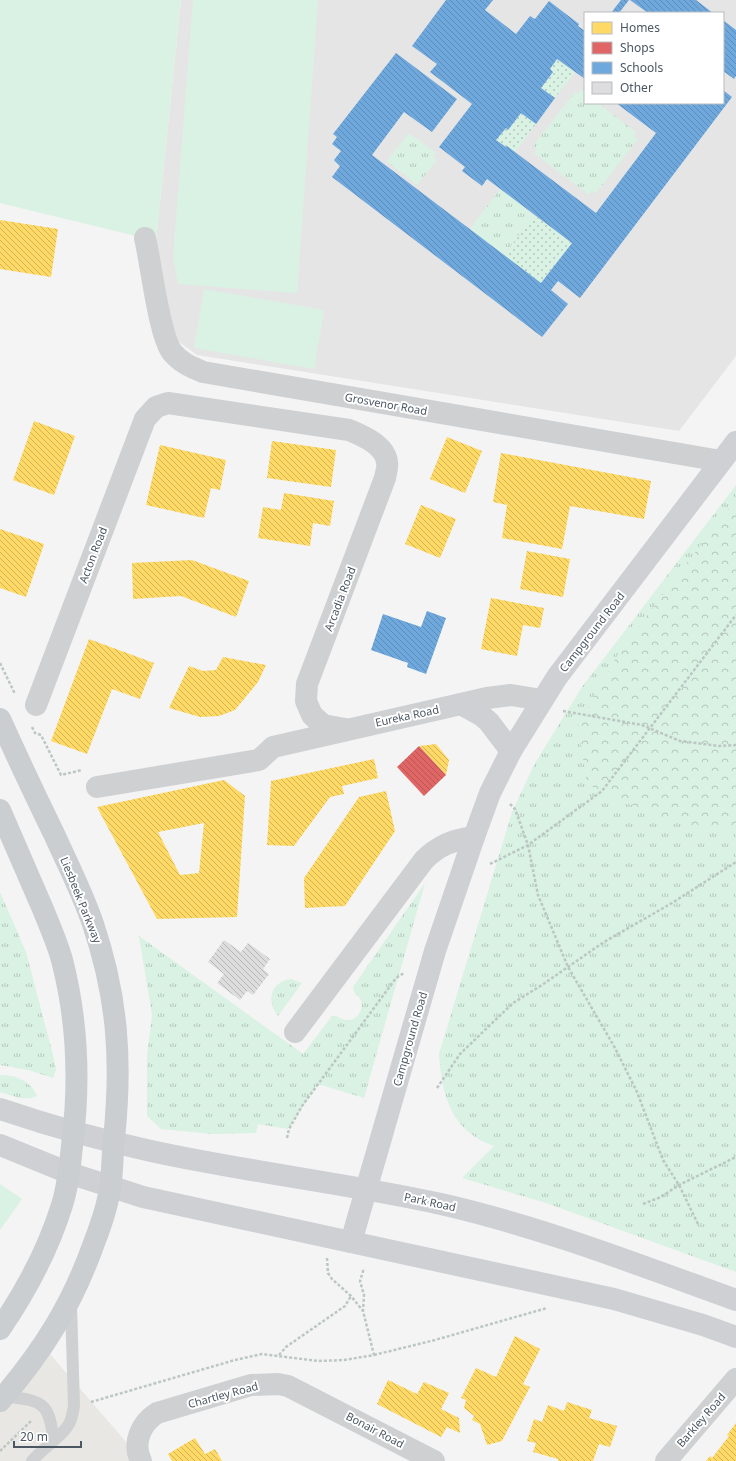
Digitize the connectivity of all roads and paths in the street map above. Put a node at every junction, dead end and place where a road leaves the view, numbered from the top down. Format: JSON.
{"nodes":[{"id":1,"x":145,"y":238,"type":"dead end"},
{"id":2,"x":736,"y":442,"type":"edge"},
{"id":3,"x":380,"y":448,"type":"joint"},
{"id":4,"x":722,"y":461,"type":"junction"},
{"id":5,"x":736,"y":615,"type":"edge"},
{"id":6,"x":461,"y":704,"type":"junction"},
{"id":7,"x":36,"y":705,"type":"dead end"},
{"id":8,"x":550,"y":705,"type":"junction"},
{"id":9,"x":0,"y":719,"type":"edge"},
{"id":10,"x":650,"y":728,"type":"junction"},
{"id":11,"x":345,"y":729,"type":"junction"},
{"id":12,"x":41,"y":734,"type":"dead end"},
{"id":13,"x":736,"y":745,"type":"edge"},
{"id":14,"x":511,"y":751,"type":"junction"},
{"id":15,"x":61,"y":775,"type":"dead end"},
{"id":16,"x":97,"y":787,"type":"dead end"},
{"id":17,"x":510,"y":803,"type":"dead end"},
{"id":18,"x":0,"y":810,"type":"edge"},
{"id":19,"x":474,"y":837,"type":"junction"},
{"id":20,"x":528,"y":845,"type":"junction"},
{"id":21,"x":736,"y":862,"type":"edge"},
{"id":22,"x":490,"y":864,"type":"dead end"},
{"id":23,"x":568,"y":967,"type":"junction"},
{"id":24,"x":405,"y":973,"type":"dead end"},
{"id":25,"x":295,"y":1032,"type":"dead end"},
{"id":26,"x":436,"y":1088,"type":"dead end"},
{"id":27,"x":0,"y":1109,"type":"edge"},
{"id":28,"x":74,"y":1132,"type":"junction"},
{"id":29,"x":286,"y":1138,"type":"dead end"},
{"id":30,"x":114,"y":1142,"type":"junction"},
{"id":31,"x":0,"y":1145,"type":"edge"},
{"id":32,"x":736,"y":1157,"type":"edge"},
{"id":33,"x":69,"y":1173,"type":"junction"},
{"id":34,"x":679,"y":1185,"type":"junction"},
{"id":35,"x":110,"y":1187,"type":"junction"},
{"id":36,"x":367,"y":1189,"type":"junction"},
{"id":37,"x":643,"y":1204,"type":"dead end"},
{"id":38,"x":698,"y":1224,"type":"dead end"},
{"id":39,"x":351,"y":1242,"type":"junction"},
{"id":40,"x":328,"y":1254,"type":"dead end"},
{"id":41,"x":366,"y":1263,"type":"dead end"},
{"id":42,"x":350,"y":1296,"type":"junction"},
{"id":43,"x":71,"y":1299,"type":"junction"},
{"id":44,"x":736,"y":1300,"type":"edge"},
{"id":45,"x":550,"y":1308,"type":"dead end"},
{"id":46,"x":363,"y":1311,"type":"junction"},
{"id":47,"x":0,"y":1329,"type":"edge"},
{"id":48,"x":736,"y":1337,"type":"edge"},
{"id":49,"x":279,"y":1355,"type":"junction"},
{"id":50,"x":374,"y":1355,"type":"junction"},
{"id":51,"x":736,"y":1379,"type":"edge"},
{"id":52,"x":2,"y":1398,"type":"edge"},
{"id":53,"x":74,"y":1406,"type":"junction"},
{"id":54,"x":337,"y":1411,"type":"joint"},
{"id":55,"x":49,"y":1414,"type":"junction"},
{"id":56,"x":53,"y":1440,"type":"junction"},
{"id":57,"x":0,"y":1451,"type":"edge"},
{"id":58,"x":141,"y":1460,"type":"edge"},
{"id":59,"x":32,"y":1461,"type":"edge"},
{"id":60,"x":434,"y":1461,"type":"edge"},
{"id":61,"x":666,"y":1461,"type":"edge"}],
"edges":[{"from":1,"to":4,"type":"street","name":"Grosvenor Road"},
{"from":2,"to":4,"type":"main road","name":"Campground Road"},
{"from":3,"to":7,"type":"street","name":"Acton Road"},
{"from":3,"to":11,"type":"street","name":"Arcadia Road"},
{"from":4,"to":8,"type":"main road","name":"Campground Road"},
{"from":5,"to":10,"type":"path"},
{"from":6,"to":8,"type":"street","name":"Eureka Road"},
{"from":6,"to":11,"type":"street","name":"Eureka Road"},
{"from":6,"to":14,"type":"main road"},
{"from":8,"to":10,"type":"path"},
{"from":8,"to":14,"type":"main road","name":"Campground Road"},
{"from":9,"to":30,"type":"main road","name":"Liesbeek Parkway"},
{"from":10,"to":13,"type":"path"},
{"from":10,"to":20,"type":"path"},
{"from":11,"to":16,"type":"street","name":"Eureka Road"},
{"from":12,"to":15,"type":"path"},
{"from":14,"to":19,"type":"main road","name":"Campground Road"},
{"from":17,"to":20,"type":"path"},
{"from":18,"to":28,"type":"main road"},
{"from":19,"to":25,"type":"street"},
{"from":19,"to":36,"type":"main road","name":"Campground Road"},
{"from":20,"to":22,"type":"path"},
{"from":20,"to":23,"type":"path"},
{"from":21,"to":23,"type":"path"},
{"from":23,"to":26,"type":"path"},
{"from":23,"to":34,"type":"path"},
{"from":24,"to":29,"type":"path"},
{"from":27,"to":28,"type":"main road","name":"Park Road"},
{"from":28,"to":30,"type":"main road","name":"Park Road"},
{"from":28,"to":33,"type":"main road"},
{"from":30,"to":35,"type":"main road","name":"Liesbeek Parkway"},
{"from":30,"to":36,"type":"main road","name":"Park Road"},
{"from":31,"to":33,"type":"main road"},
{"from":32,"to":34,"type":"path"},
{"from":33,"to":35,"type":"main road"},
{"from":33,"to":47,"type":"main road"},
{"from":34,"to":37,"type":"path"},
{"from":34,"to":38,"type":"path"},
{"from":35,"to":39,"type":"main road"},
{"from":35,"to":43,"type":"main road","name":"Liesbeek Parkway"},
{"from":36,"to":39,"type":"main road","name":"Campground Road"},
{"from":36,"to":44,"type":"main road","name":"Park Road"},
{"from":39,"to":48,"type":"main road"},
{"from":40,"to":42,"type":"path"},
{"from":41,"to":46,"type":"path"},
{"from":42,"to":46,"type":"path"},
{"from":42,"to":49,"type":"path"},
{"from":43,"to":52,"type":"main road","name":"Liesbeek Parkway"},
{"from":43,"to":53,"type":"lane"},
{"from":45,"to":50,"type":"path"},
{"from":46,"to":50,"type":"path"},
{"from":49,"to":50,"type":"path"},
{"from":49,"to":53,"type":"path"},
{"from":51,"to":61,"type":"street","name":"Barkley Road"},
{"from":52,"to":55,"type":"lane"},
{"from":53,"to":56,"type":"lane"},
{"from":54,"to":58,"type":"street","name":"Chartley Road"},
{"from":54,"to":60,"type":"street","name":"Bonair Road"},
{"from":55,"to":56,"type":"lane"},
{"from":55,"to":57,"type":"path"},
{"from":56,"to":59,"type":"lane"}]}
